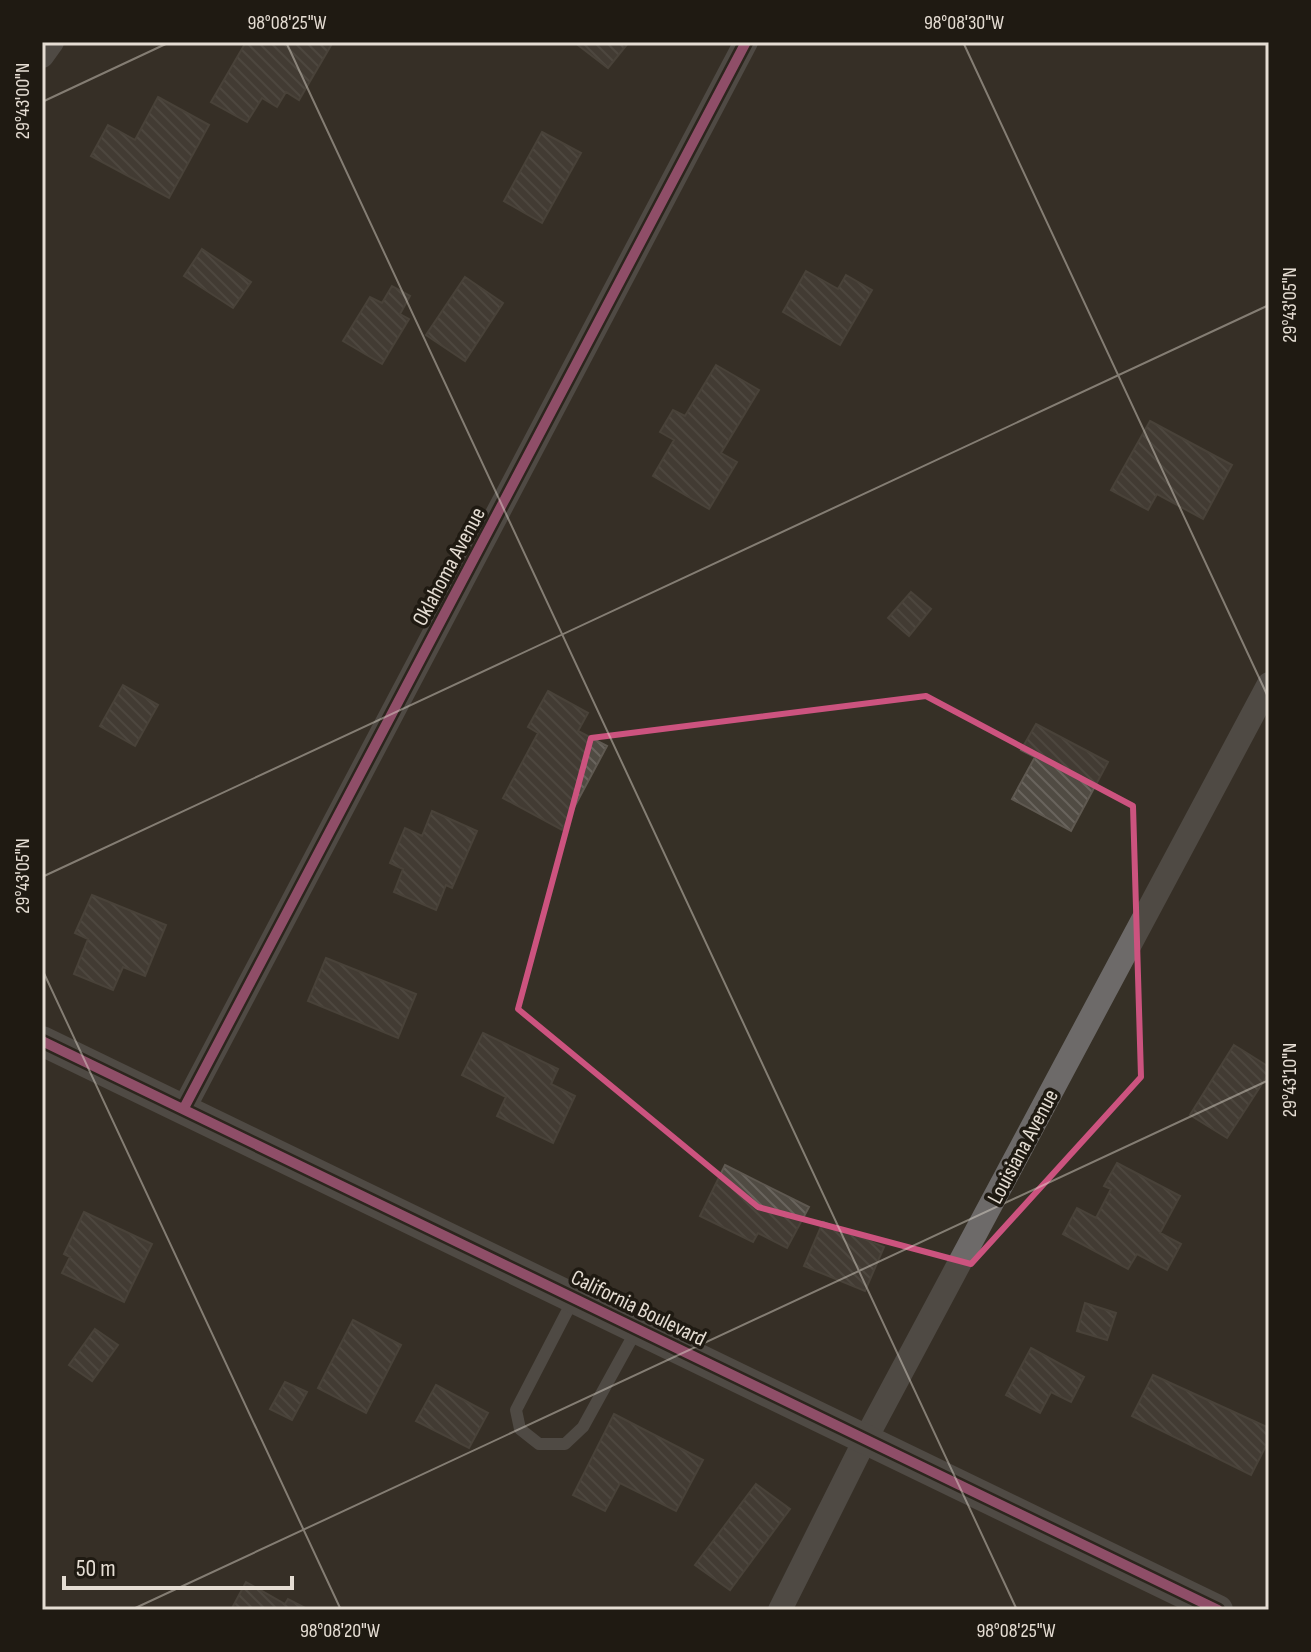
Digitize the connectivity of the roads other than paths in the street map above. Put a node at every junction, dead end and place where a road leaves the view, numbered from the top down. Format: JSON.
{"nodes":[{"id":1,"x":52,"y":42,"type":"edge"},
{"id":2,"x":746,"y":42,"type":"edge"},
{"id":3,"x":42,"y":56,"type":"edge"},
{"id":4,"x":1269,"y":684,"type":"edge"},
{"id":5,"x":42,"y":1041,"type":"edge"},
{"id":6,"x":184,"y":1108,"type":"junction"},
{"id":7,"x":574,"y":1298,"type":"junction"},
{"id":8,"x":637,"y":1329,"type":"junction"},
{"id":9,"x":865,"y":1440,"type":"junction"},
{"id":10,"x":780,"y":1610,"type":"edge"},
{"id":11,"x":1218,"y":1610,"type":"edge"}],
"edges":[{"from":1,"to":3,"type":"street"},
{"from":2,"to":6,"type":"street","name":"Oklahoma Avenue"},
{"from":4,"to":9,"type":"street","name":"Louisiana Avenue"},
{"from":5,"to":6,"type":"street","name":"California Boulevard"},
{"from":6,"to":7,"type":"street","name":"California Boulevard"},
{"from":7,"to":8,"type":"street","name":"California Boulevard"},
{"from":7,"to":8,"type":"lane"},
{"from":8,"to":9,"type":"street","name":"California Boulevard"},
{"from":9,"to":10,"type":"street","name":"Louisiana Avenue"},
{"from":9,"to":11,"type":"street","name":"California Boulevard"}]}
